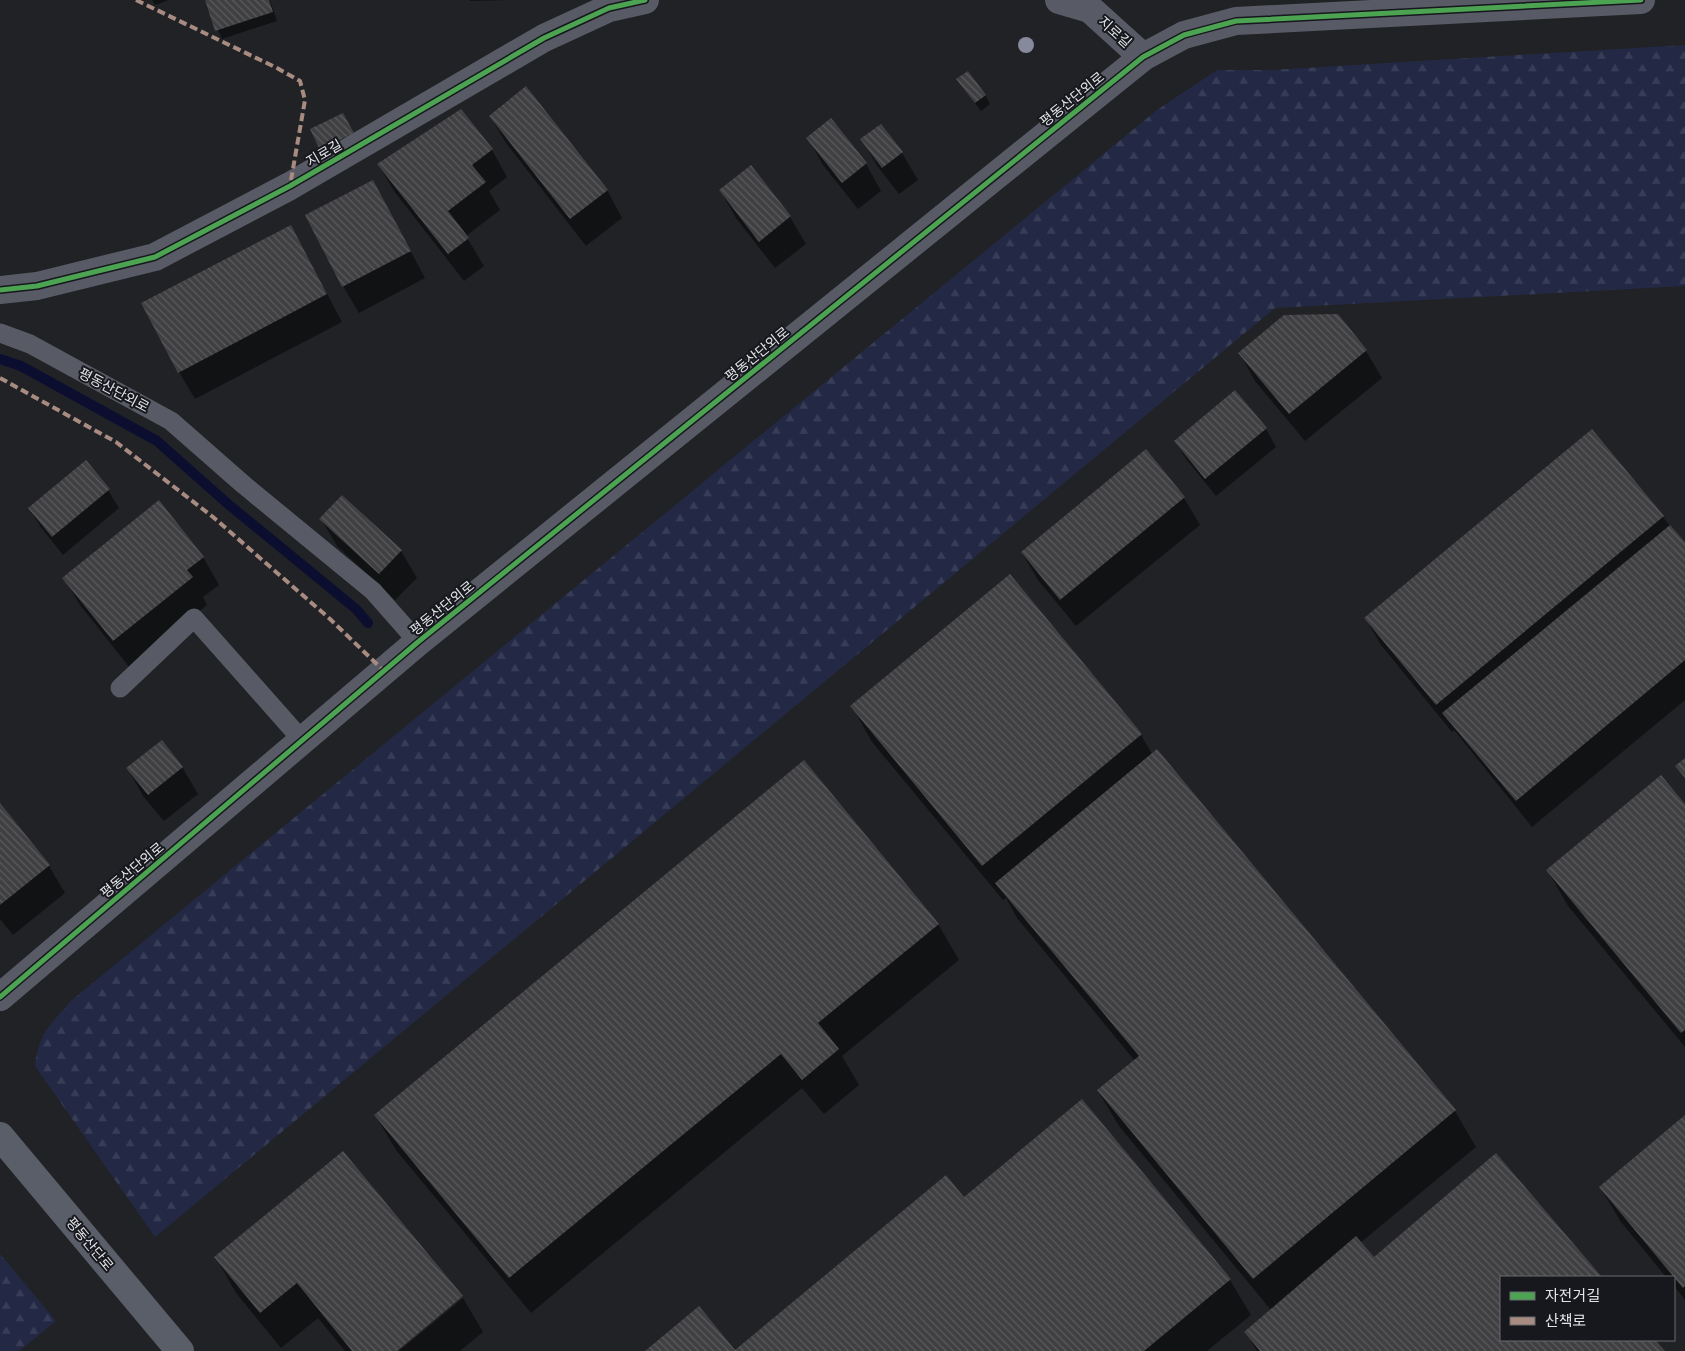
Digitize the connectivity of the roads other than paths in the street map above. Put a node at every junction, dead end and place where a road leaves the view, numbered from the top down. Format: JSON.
{"nodes":[{"id":1,"x":645,"y":0,"type":"edge"},
{"id":2,"x":1058,"y":0,"type":"edge"},
{"id":3,"x":1641,"y":0,"type":"edge"},
{"id":4,"x":1143,"y":57,"type":"junction"},
{"id":5,"x":0,"y":290,"type":"edge"},
{"id":6,"x":0,"y":333,"type":"edge"},
{"id":7,"x":418,"y":642,"type":"junction"},
{"id":8,"x":120,"y":688,"type":"dead end"},
{"id":9,"x":302,"y":740,"type":"junction"},
{"id":10,"x":0,"y":997,"type":"edge"},
{"id":11,"x":0,"y":1136,"type":"edge"},
{"id":12,"x":180,"y":1351,"type":"edge"}],
"edges":[{"from":1,"to":5,"type":"street","name":"지로길"},
{"from":2,"to":4,"type":"street","name":"지로길"},
{"from":3,"to":4,"type":"street","name":"평동산단외로"},
{"from":4,"to":7,"type":"street","name":"평동산단외로"},
{"from":6,"to":7,"type":"lane","name":"평동산단외로"},
{"from":7,"to":9,"type":"street","name":"평동산단외로"},
{"from":8,"to":9,"type":"lane"},
{"from":9,"to":10,"type":"street","name":"평동산단외로"},
{"from":11,"to":12,"type":"street","name":"평동산단로"}]}
